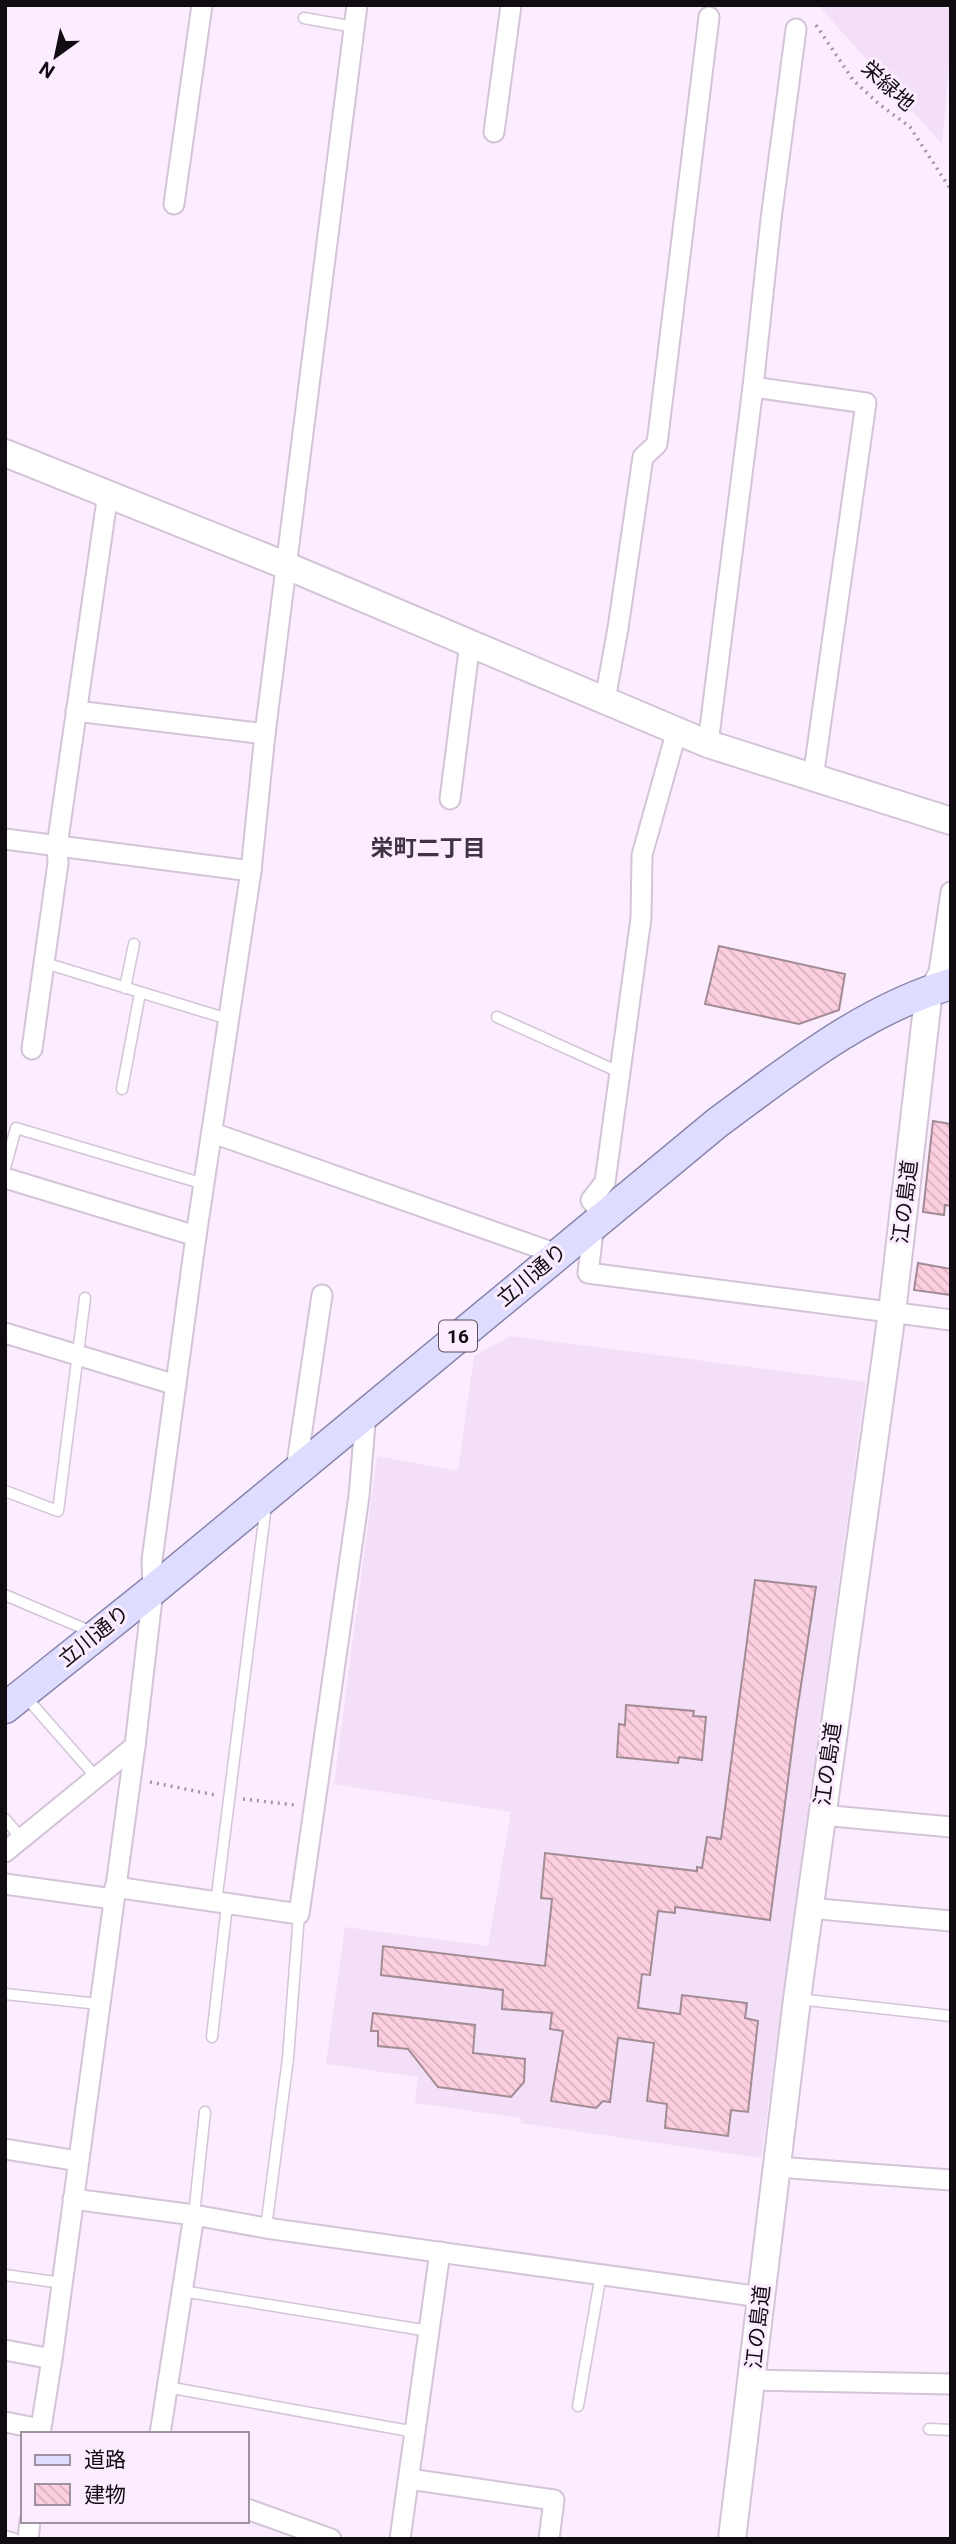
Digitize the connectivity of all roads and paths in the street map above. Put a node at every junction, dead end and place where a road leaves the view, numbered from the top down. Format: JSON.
{"nodes":[{"id":1,"x":202,"y":5,"type":"edge"},
{"id":2,"x":357,"y":5,"type":"edge"},
{"id":3,"x":511,"y":5,"type":"edge"},
{"id":4,"x":709,"y":17,"type":"dead end"},
{"id":5,"x":304,"y":18,"type":"dead end"},
{"id":6,"x":803,"y":22,"type":"joint"},
{"id":7,"x":354,"y":27,"type":"junction"},
{"id":8,"x":494,"y":132,"type":"dead end"},
{"id":9,"x":951,"y":190,"type":"edge"},
{"id":10,"x":174,"y":204,"type":"dead end"},
{"id":11,"x":753,"y":387,"type":"junction"},
{"id":12,"x":5,"y":453,"type":"edge"},
{"id":13,"x":108,"y":493,"type":"junction"},
{"id":14,"x":287,"y":566,"type":"junction"},
{"id":15,"x":470,"y":642,"type":"junction"},
{"id":16,"x":605,"y":700,"type":"junction"},
{"id":17,"x":76,"y":711,"type":"junction"},
{"id":18,"x":677,"y":730,"type":"junction"},
{"id":19,"x":265,"y":734,"type":"junction"},
{"id":20,"x":708,"y":744,"type":"junction"},
{"id":21,"x":813,"y":778,"type":"junction"},
{"id":22,"x":450,"y":799,"type":"dead end"},
{"id":23,"x":951,"y":821,"type":"edge"},
{"id":24,"x":5,"y":839,"type":"edge"},
{"id":25,"x":57,"y":846,"type":"junction"},
{"id":26,"x":251,"y":871,"type":"junction"},
{"id":27,"x":951,"y":892,"type":"edge"},
{"id":28,"x":134,"y":944,"type":"dead end"},
{"id":29,"x":45,"y":964,"type":"junction"},
{"id":30,"x":940,"y":987,"type":"edge"},
{"id":31,"x":125,"y":988,"type":"junction"},
{"id":32,"x":140,"y":993,"type":"junction"},
{"id":33,"x":497,"y":1017,"type":"dead end"},
{"id":34,"x":229,"y":1019,"type":"junction"},
{"id":35,"x":32,"y":1049,"type":"dead end"},
{"id":36,"x":619,"y":1072,"type":"junction"},
{"id":37,"x":122,"y":1089,"type":"dead end"},
{"id":38,"x":213,"y":1133,"type":"junction"},
{"id":39,"x":5,"y":1168,"type":"edge"},
{"id":40,"x":5,"y":1178,"type":"edge"},
{"id":41,"x":204,"y":1184,"type":"junction"},
{"id":42,"x":599,"y":1220,"type":"junction"},
{"id":43,"x":196,"y":1236,"type":"junction"},
{"id":44,"x":557,"y":1254,"type":"junction"},
{"id":45,"x":322,"y":1295,"type":"dead end"},
{"id":46,"x":85,"y":1298,"type":"dead end"},
{"id":47,"x":892,"y":1312,"type":"junction"},
{"id":48,"x":951,"y":1320,"type":"edge"},
{"id":49,"x":5,"y":1333,"type":"edge"},
{"id":50,"x":79,"y":1356,"type":"junction"},
{"id":51,"x":176,"y":1385,"type":"junction"},
{"id":52,"x":366,"y":1412,"type":"junction"},
{"id":53,"x":296,"y":1469,"type":"junction"},
{"id":54,"x":5,"y":1491,"type":"edge"},
{"id":55,"x":267,"y":1493,"type":"junction"},
{"id":56,"x":153,"y":1590,"type":"junction"},
{"id":57,"x":5,"y":1595,"type":"edge"},
{"id":58,"x":96,"y":1634,"type":"junction"},
{"id":59,"x":14,"y":1701,"type":"edge"},
{"id":60,"x":135,"y":1746,"type":"junction"},
{"id":61,"x":96,"y":1777,"type":"junction"},
{"id":62,"x":821,"y":1815,"type":"junction"},
{"id":63,"x":5,"y":1819,"type":"edge"},
{"id":64,"x":951,"y":1827,"type":"edge"},
{"id":65,"x":22,"y":1839,"type":"junction"},
{"id":66,"x":5,"y":1852,"type":"edge"},
{"id":67,"x":5,"y":1884,"type":"edge"},
{"id":68,"x":114,"y":1894,"type":"junction"},
{"id":69,"x":221,"y":1904,"type":"junction"},
{"id":70,"x":809,"y":1908,"type":"junction"},
{"id":71,"x":299,"y":1914,"type":"junction"},
{"id":72,"x":951,"y":1921,"type":"edge"},
{"id":73,"x":5,"y":1994,"type":"edge"},
{"id":74,"x":797,"y":1999,"type":"junction"},
{"id":75,"x":99,"y":2004,"type":"junction"},
{"id":76,"x":951,"y":2016,"type":"edge"},
{"id":77,"x":212,"y":2037,"type":"dead end"},
{"id":78,"x":205,"y":2112,"type":"dead end"},
{"id":79,"x":5,"y":2149,"type":"edge"},
{"id":80,"x":78,"y":2161,"type":"junction"},
{"id":81,"x":777,"y":2167,"type":"junction"},
{"id":82,"x":951,"y":2179,"type":"edge"},
{"id":83,"x":74,"y":2199,"type":"junction"},
{"id":84,"x":194,"y":2215,"type":"junction"},
{"id":85,"x":266,"y":2228,"type":"junction"},
{"id":86,"x":440,"y":2252,"type":"junction"},
{"id":87,"x":601,"y":2274,"type":"junction"},
{"id":88,"x":5,"y":2275,"type":"edge"},
{"id":89,"x":62,"y":2283,"type":"junction"},
{"id":90,"x":182,"y":2291,"type":"junction"},
{"id":91,"x":761,"y":2297,"type":"junction"},
{"id":92,"x":429,"y":2331,"type":"junction"},
{"id":93,"x":5,"y":2350,"type":"edge"},
{"id":94,"x":52,"y":2359,"type":"junction"},
{"id":95,"x":752,"y":2380,"type":"junction"},
{"id":96,"x":951,"y":2384,"type":"edge"},
{"id":97,"x":167,"y":2387,"type":"junction"},
{"id":98,"x":578,"y":2406,"type":"dead end"},
{"id":99,"x":5,"y":2422,"type":"edge"},
{"id":100,"x":929,"y":2429,"type":"dead end"},
{"id":101,"x":951,"y":2430,"type":"edge"},
{"id":102,"x":40,"y":2431,"type":"edge"},
{"id":103,"x":160,"y":2432,"type":"edge"},
{"id":104,"x":415,"y":2432,"type":"junction"},
{"id":105,"x":409,"y":2479,"type":"junction"},
{"id":106,"x":248,"y":2509,"type":"edge"},
{"id":107,"x":5,"y":2536,"type":"edge"},
{"id":108,"x":15,"y":2539,"type":"edge"},
{"id":109,"x":331,"y":2539,"type":"edge"},
{"id":110,"x":400,"y":2539,"type":"edge"},
{"id":111,"x":549,"y":2539,"type":"edge"},
{"id":112,"x":732,"y":2539,"type":"edge"}],
"edges":[{"from":1,"to":10,"type":"street"},
{"from":2,"to":7,"type":"street"},
{"from":3,"to":8,"type":"street"},
{"from":4,"to":16,"type":"street"},
{"from":5,"to":7,"type":"lane"},
{"from":6,"to":9,"type":"path","name":"栄緑地"},
{"from":6,"to":11,"type":"street"},
{"from":7,"to":14,"type":"street"},
{"from":11,"to":20,"type":"street"},
{"from":11,"to":21,"type":"street"},
{"from":12,"to":13,"type":"street"},
{"from":13,"to":14,"type":"street"},
{"from":13,"to":17,"type":"street"},
{"from":14,"to":15,"type":"street"},
{"from":14,"to":19,"type":"street"},
{"from":15,"to":16,"type":"street"},
{"from":15,"to":22,"type":"street"},
{"from":16,"to":18,"type":"street"},
{"from":17,"to":19,"type":"street"},
{"from":17,"to":25,"type":"street"},
{"from":18,"to":20,"type":"street"},
{"from":18,"to":36,"type":"street"},
{"from":19,"to":26,"type":"street"},
{"from":20,"to":21,"type":"street"},
{"from":21,"to":23,"type":"street"},
{"from":24,"to":25,"type":"street"},
{"from":25,"to":26,"type":"street"},
{"from":25,"to":29,"type":"street"},
{"from":26,"to":34,"type":"street"},
{"from":27,"to":30,"type":"street"},
{"from":28,"to":31,"type":"lane"},
{"from":29,"to":31,"type":"lane"},
{"from":29,"to":35,"type":"street"},
{"from":30,"to":42,"type":"main road","name":"立川通り","number":"16"},
{"from":30,"to":47,"type":"street","name":"江の島道"},
{"from":31,"to":32,"type":"lane"},
{"from":32,"to":34,"type":"lane"},
{"from":32,"to":37,"type":"lane"},
{"from":33,"to":36,"type":"lane"},
{"from":34,"to":38,"type":"street"},
{"from":36,"to":42,"type":"street"},
{"from":38,"to":41,"type":"street"},
{"from":38,"to":44,"type":"street"},
{"from":39,"to":41,"type":"lane"},
{"from":40,"to":43,"type":"street"},
{"from":41,"to":43,"type":"street"},
{"from":42,"to":44,"type":"main road","name":"立川通り","number":"16"},
{"from":42,"to":47,"type":"street"},
{"from":43,"to":51,"type":"street"},
{"from":44,"to":52,"type":"main road","name":"立川通り","number":"16"},
{"from":45,"to":53,"type":"street"},
{"from":46,"to":50,"type":"lane"},
{"from":47,"to":48,"type":"street"},
{"from":47,"to":62,"type":"street","name":"江の島道"},
{"from":49,"to":50,"type":"street"},
{"from":50,"to":51,"type":"street"},
{"from":50,"to":54,"type":"lane"},
{"from":51,"to":56,"type":"street"},
{"from":52,"to":53,"type":"main road","name":"立川通り","number":"16"},
{"from":52,"to":71,"type":"street"},
{"from":53,"to":55,"type":"main road","name":"立川通り","number":"16"},
{"from":55,"to":56,"type":"main road","name":"立川通り","number":"16"},
{"from":55,"to":69,"type":"lane"},
{"from":56,"to":58,"type":"main road","name":"立川通り","number":"16"},
{"from":56,"to":60,"type":"street"},
{"from":57,"to":58,"type":"lane"},
{"from":58,"to":59,"type":"main road","name":"立川通り","number":"16"},
{"from":59,"to":61,"type":"lane"},
{"from":60,"to":61,"type":"street"},
{"from":60,"to":68,"type":"street"},
{"from":61,"to":65,"type":"street"},
{"from":62,"to":64,"type":"street"},
{"from":62,"to":70,"type":"street","name":"江の島道"},
{"from":63,"to":65,"type":"lane"},
{"from":65,"to":66,"type":"street"},
{"from":67,"to":68,"type":"street"},
{"from":68,"to":69,"type":"street"},
{"from":68,"to":75,"type":"street"},
{"from":69,"to":71,"type":"street"},
{"from":69,"to":77,"type":"lane"},
{"from":70,"to":72,"type":"street"},
{"from":70,"to":74,"type":"street","name":"江の島道"},
{"from":71,"to":85,"type":"lane"},
{"from":73,"to":75,"type":"lane"},
{"from":74,"to":76,"type":"lane"},
{"from":74,"to":81,"type":"street","name":"江の島道"},
{"from":75,"to":80,"type":"street"},
{"from":78,"to":84,"type":"lane"},
{"from":79,"to":80,"type":"street"},
{"from":80,"to":83,"type":"street"},
{"from":81,"to":82,"type":"street"},
{"from":81,"to":91,"type":"street","name":"江の島道"},
{"from":83,"to":84,"type":"street"},
{"from":83,"to":89,"type":"street"},
{"from":84,"to":85,"type":"street"},
{"from":84,"to":90,"type":"street"},
{"from":85,"to":86,"type":"street"},
{"from":86,"to":87,"type":"street"},
{"from":86,"to":92,"type":"street"},
{"from":87,"to":91,"type":"street"},
{"from":87,"to":98,"type":"lane"},
{"from":88,"to":89,"type":"lane"},
{"from":89,"to":94,"type":"street"},
{"from":90,"to":92,"type":"lane"},
{"from":90,"to":97,"type":"street"},
{"from":91,"to":95,"type":"street","name":"江の島道"},
{"from":92,"to":104,"type":"street"},
{"from":93,"to":94,"type":"street"},
{"from":94,"to":102,"type":"street"},
{"from":95,"to":96,"type":"street"},
{"from":95,"to":112,"type":"street","name":"江の島道"},
{"from":97,"to":103,"type":"street"},
{"from":97,"to":104,"type":"lane"},
{"from":99,"to":102,"type":"street"},
{"from":100,"to":101,"type":"lane"},
{"from":104,"to":105,"type":"street"},
{"from":105,"to":110,"type":"street"},
{"from":105,"to":111,"type":"street"},
{"from":106,"to":109,"type":"street"},
{"from":107,"to":108,"type":"lane"}]}
